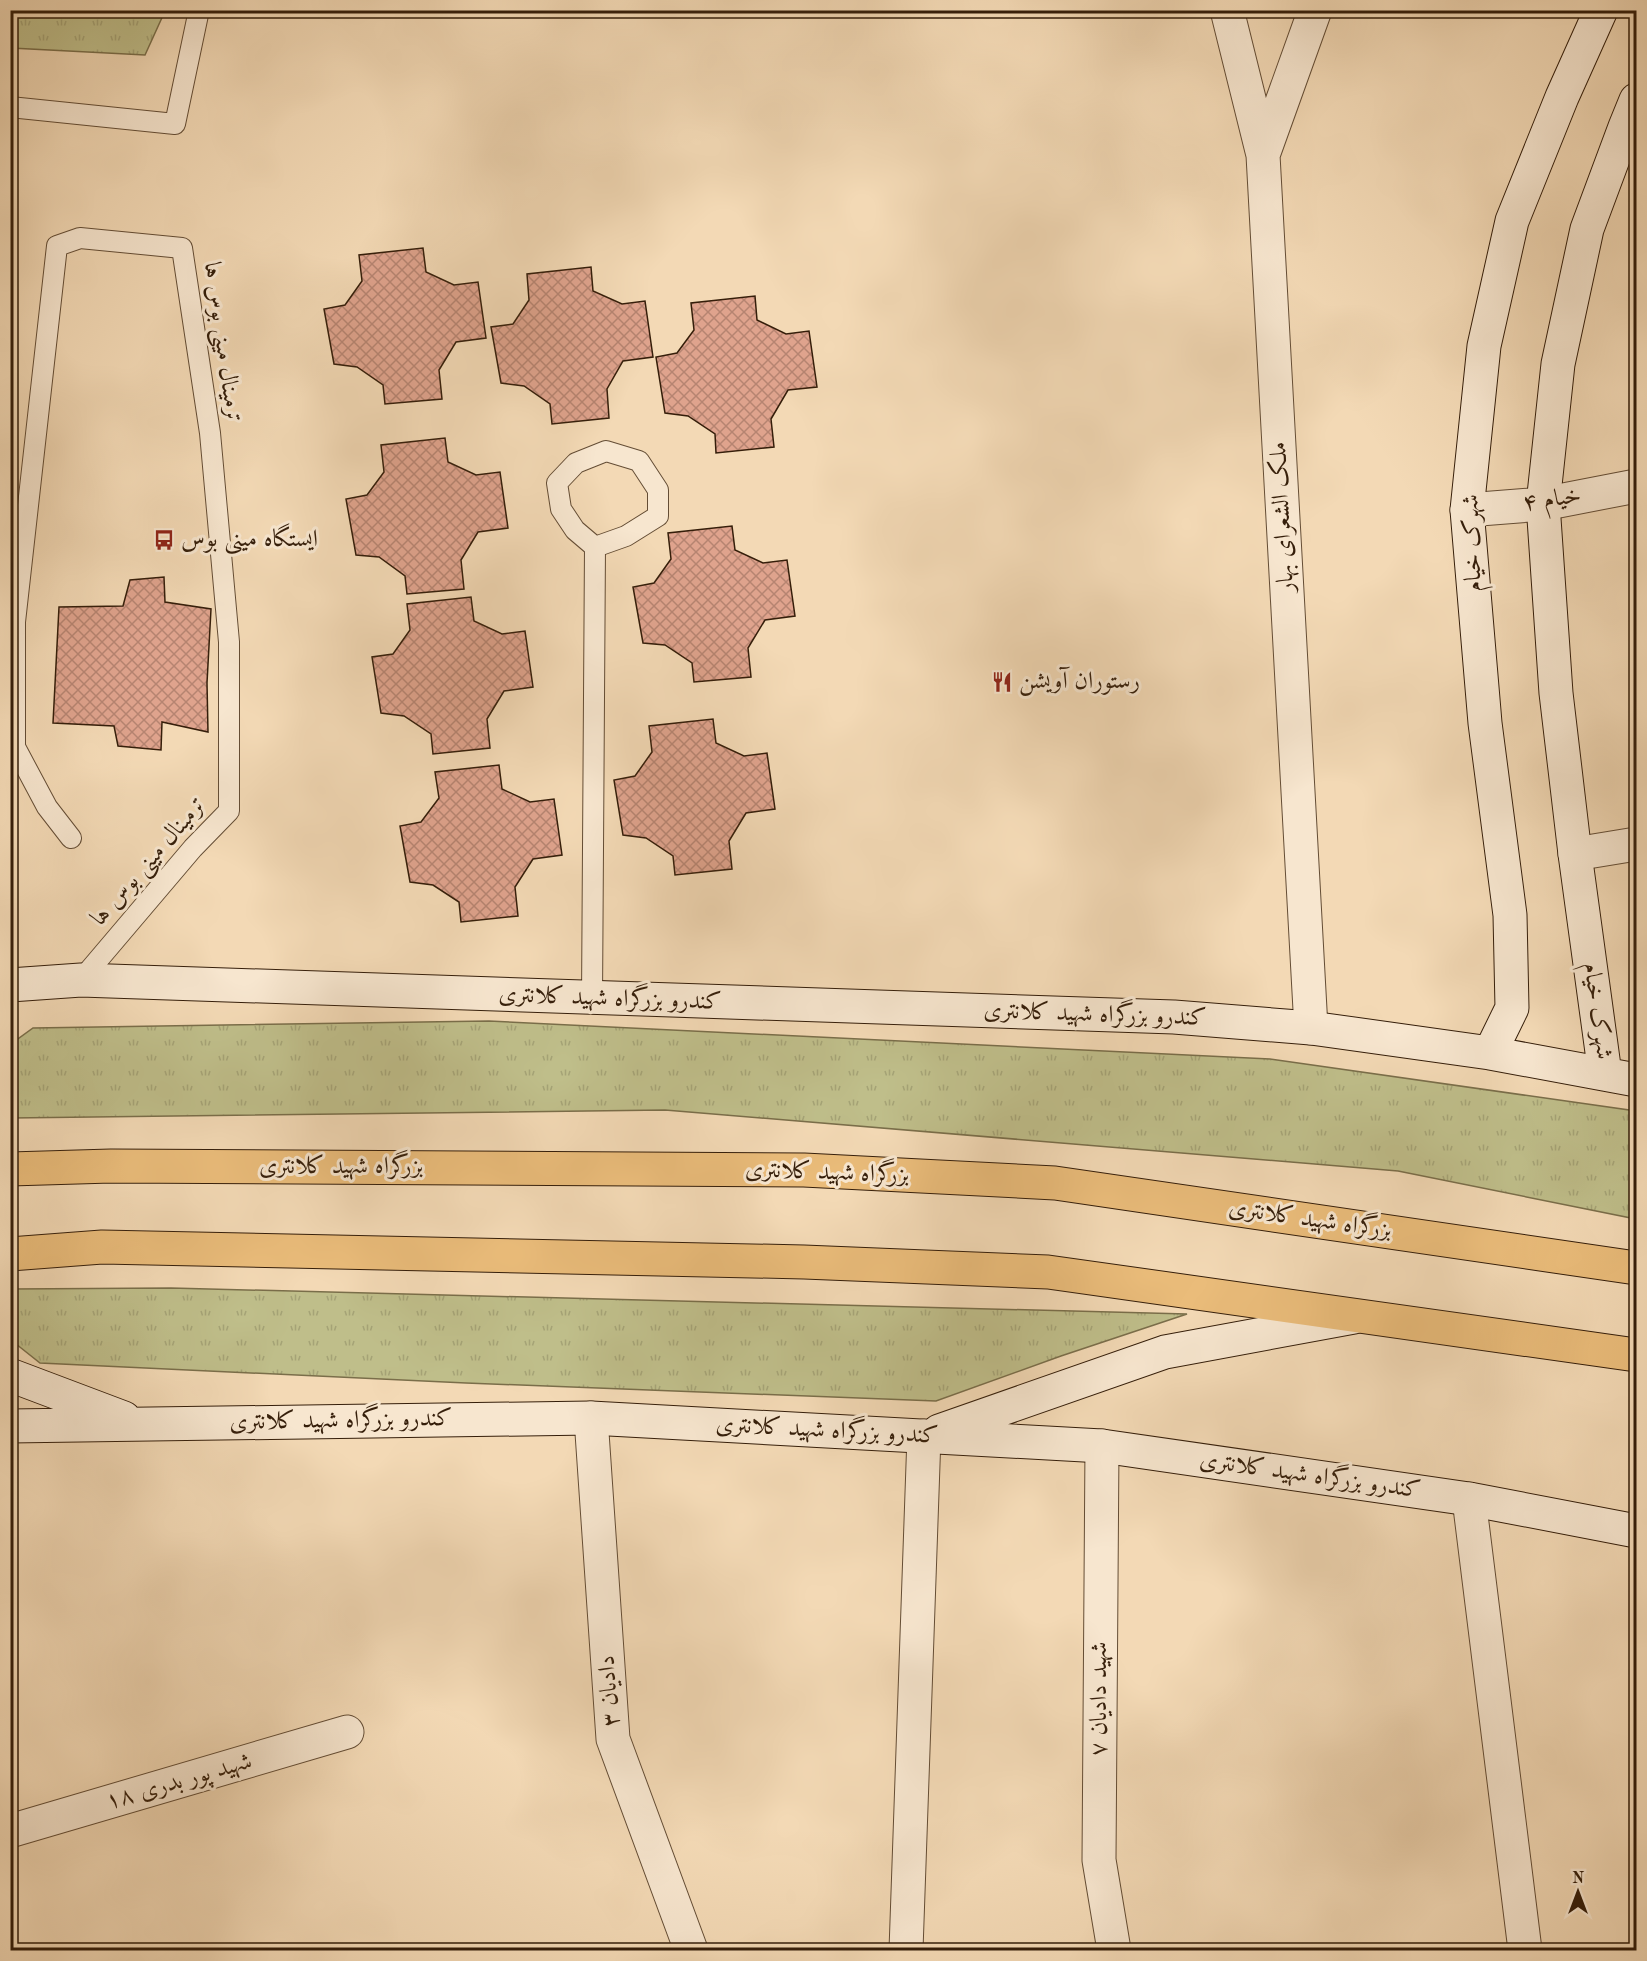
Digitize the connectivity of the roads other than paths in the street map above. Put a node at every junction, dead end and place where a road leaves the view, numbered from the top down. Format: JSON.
{"nodes":[{"id":1,"x":200,"y":10,"type":"edge"},
{"id":2,"x":1227,"y":10,"type":"edge"},
{"id":3,"x":1314,"y":10,"type":"edge"},
{"id":4,"x":1601,"y":10,"type":"edge"},
{"id":5,"x":10,"y":106,"type":"edge"},
{"id":6,"x":1633,"y":118,"type":"edge"},
{"id":7,"x":1263,"y":155,"type":"junction"},
{"id":8,"x":1636,"y":486,"type":"edge"},
{"id":9,"x":1543,"y":504,"type":"junction"},
{"id":10,"x":1467,"y":510,"type":"junction"},
{"id":11,"x":595,"y":547,"type":"junction"},
{"id":12,"x":70,"y":838,"type":"dead end"},
{"id":13,"x":1636,"y":844,"type":"edge"},
{"id":14,"x":1575,"y":854,"type":"junction"},
{"id":15,"x":81,"y":980,"type":"junction"},
{"id":16,"x":14,"y":987,"type":"edge"},
{"id":17,"x":592,"y":999,"type":"junction"},
{"id":18,"x":1311,"y":1028,"type":"junction"},
{"id":19,"x":1490,"y":1053,"type":"junction"},
{"id":20,"x":1621,"y":1077,"type":"edge"},
{"id":21,"x":10,"y":1169,"type":"edge"},
{"id":22,"x":10,"y":1254,"type":"edge"},
{"id":23,"x":1636,"y":1268,"type":"edge"},
{"id":24,"x":1359,"y":1316,"type":"junction"},
{"id":25,"x":1636,"y":1355,"type":"edge"},
{"id":26,"x":10,"y":1375,"type":"edge"},
{"id":27,"x":591,"y":1418,"type":"junction"},
{"id":28,"x":142,"y":1424,"type":"junction"},
{"id":29,"x":10,"y":1426,"type":"edge"},
{"id":30,"x":924,"y":1436,"type":"junction"},
{"id":31,"x":1102,"y":1446,"type":"junction"},
{"id":32,"x":1469,"y":1499,"type":"junction"},
{"id":33,"x":1636,"y":1531,"type":"edge"},
{"id":34,"x":347,"y":1732,"type":"dead end"},
{"id":35,"x":10,"y":1831,"type":"edge"},
{"id":36,"x":691,"y":1950,"type":"edge"},
{"id":37,"x":906,"y":1950,"type":"edge"},
{"id":38,"x":1114,"y":1950,"type":"edge"},
{"id":39,"x":1526,"y":1950,"type":"edge"}],
"edges":[{"from":1,"to":5,"type":"lane"},
{"from":2,"to":7,"type":"street","name":"ملک الشعرای بهار"},
{"from":3,"to":7,"type":"street"},
{"from":4,"to":10,"type":"street","name":"شهرک خیام"},
{"from":6,"to":9,"type":"street","name":"شهرک خیام"},
{"from":7,"to":18,"type":"street","name":"ملک الشعرای بهار"},
{"from":8,"to":9,"type":"street","name":"خیام ۴"},
{"from":9,"to":10,"type":"street","name":"خیام ۴"},
{"from":9,"to":14,"type":"street","name":"شهرک خیام"},
{"from":10,"to":19,"type":"street","name":"شهرک خیام"},
{"from":11,"to":11,"type":"lane"},
{"from":11,"to":17,"type":"lane"},
{"from":12,"to":15,"type":"lane","name":"ترمینال مینی بوس ها"},
{"from":13,"to":14,"type":"street"},
{"from":14,"to":20,"type":"street","name":"شهرک خیام"},
{"from":15,"to":16,"type":"street","name":"کندرو بزرگراه شهید کلانتری"},
{"from":15,"to":17,"type":"street","name":"کندرو بزرگراه شهید کلانتری"},
{"from":17,"to":18,"type":"street","name":"کندرو بزرگراه شهید کلانتری"},
{"from":18,"to":19,"type":"street","name":"کندرو بزرگراه شهید کلانتری"},
{"from":19,"to":20,"type":"street","name":"کندرو بزرگراه شهید کلانتری"},
{"from":21,"to":23,"type":"highway","name":"بزرگراه شهید کلانتری"},
{"from":22,"to":24,"type":"highway"},
{"from":24,"to":25,"type":"highway"},
{"from":24,"to":30,"type":"street"},
{"from":26,"to":28,"type":"street"},
{"from":27,"to":28,"type":"street","name":"کندرو بزرگراه شهید کلانتری"},
{"from":27,"to":30,"type":"street","name":"کندرو بزرگراه شهید کلانتری"},
{"from":27,"to":36,"type":"street","name":"دادیان ۳"},
{"from":28,"to":29,"type":"street","name":"کندرو بزرگراه شهید کلانتری"},
{"from":30,"to":31,"type":"street","name":"کندرو بزرگراه شهید کلانتری"},
{"from":30,"to":37,"type":"street"},
{"from":31,"to":32,"type":"street","name":"کندرو بزرگراه شهید کلانتری"},
{"from":31,"to":38,"type":"street","name":"شهید دادیان ۷"},
{"from":32,"to":33,"type":"street","name":"کندرو بزرگراه شهید کلانتری"},
{"from":32,"to":39,"type":"street"},
{"from":34,"to":35,"type":"street","name":"شهید پور بدری ۱۸"}]}
